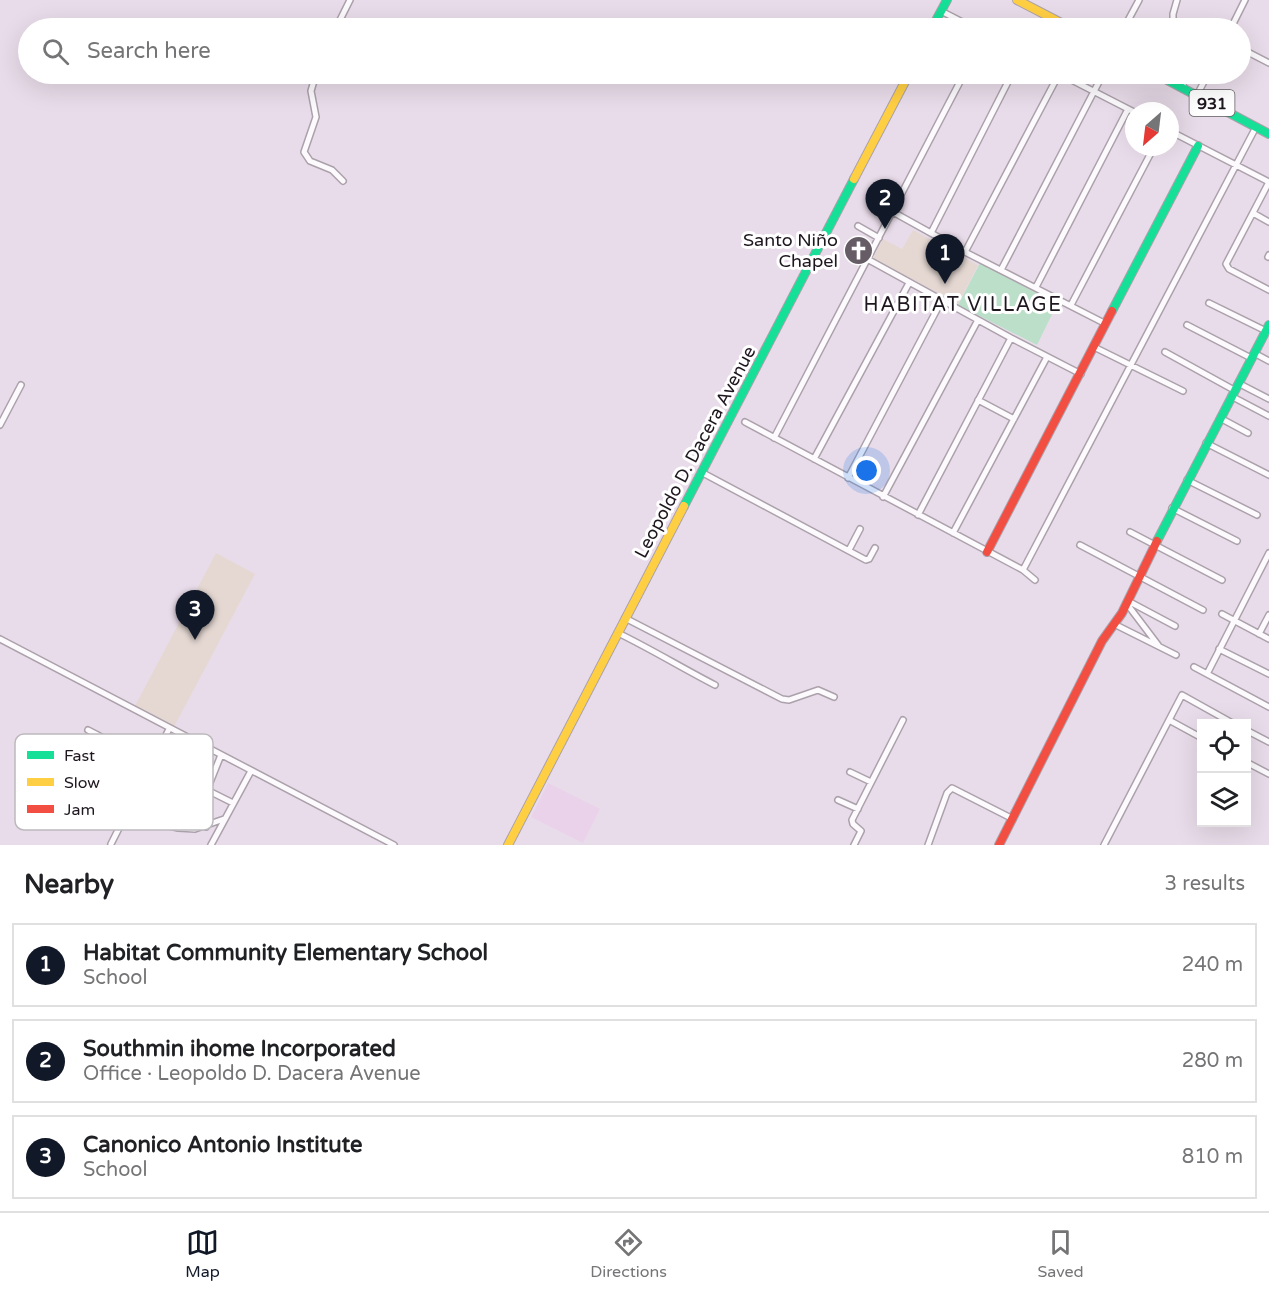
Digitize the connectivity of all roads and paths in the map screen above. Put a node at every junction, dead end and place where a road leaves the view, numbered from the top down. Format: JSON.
{"nodes":[{"id":1,"x":350,"y":0,"type":"edge"},
{"id":2,"x":947,"y":0,"type":"edge"},
{"id":3,"x":1017,"y":0,"type":"edge"},
{"id":4,"x":1139,"y":0,"type":"edge"},
{"id":5,"x":1177,"y":0,"type":"edge"},
{"id":6,"x":1245,"y":0,"type":"edge"},
{"id":7,"x":941,"y":11,"type":"junction"},
{"id":8,"x":341,"y":18,"type":"edge"},
{"id":9,"x":937,"y":18,"type":"edge"},
{"id":10,"x":955,"y":18,"type":"edge"},
{"id":11,"x":1052,"y":18,"type":"edge"},
{"id":12,"x":1129,"y":18,"type":"edge"},
{"id":13,"x":1173,"y":18,"type":"edge"},
{"id":14,"x":1236,"y":18,"type":"edge"},
{"id":15,"x":1251,"y":54,"type":"edge"},
{"id":16,"x":1269,"y":63,"type":"edge"},
{"id":17,"x":313,"y":84,"type":"edge"},
{"id":18,"x":904,"y":84,"type":"edge"},
{"id":19,"x":959,"y":84,"type":"edge"},
{"id":20,"x":1007,"y":84,"type":"edge"},
{"id":21,"x":1054,"y":84,"type":"edge"},
{"id":22,"x":1080,"y":84,"type":"edge"},
{"id":23,"x":1098,"y":84,"type":"edge"},
{"id":24,"x":1176,"y":84,"type":"edge"},
{"id":25,"x":1183,"y":84,"type":"edge"},
{"id":26,"x":1203,"y":84,"type":"edge"},
{"id":27,"x":1184,"y":88,"type":"junction"},
{"id":28,"x":1094,"y":91,"type":"junction"},
{"id":29,"x":1197,"y":95,"type":"junction"},
{"id":30,"x":1125,"y":108,"type":"edge"},
{"id":31,"x":1125,"y":122,"type":"edge"},
{"id":32,"x":1256,"y":127,"type":"junction"},
{"id":33,"x":1269,"y":134,"type":"edge"},
{"id":34,"x":1179,"y":136,"type":"edge"},
{"id":35,"x":1198,"y":146,"type":"junction"},
{"id":36,"x":1149,"y":156,"type":"edge"},
{"id":37,"x":1236,"y":165,"type":"junction"},
{"id":38,"x":343,"y":182,"type":"dead end"},
{"id":39,"x":893,"y":212,"type":"junction"},
{"id":40,"x":1253,"y":213,"type":"junction"},
{"id":41,"x":1269,"y":222,"type":"edge"},
{"id":42,"x":858,"y":226,"type":"dead end"},
{"id":43,"x":931,"y":233,"type":"junction"},
{"id":44,"x":879,"y":238,"type":"junction"},
{"id":45,"x":965,"y":252,"type":"junction"},
{"id":46,"x":869,"y":260,"type":"junction"},
{"id":47,"x":1001,"y":270,"type":"junction"},
{"id":48,"x":909,"y":283,"type":"junction"},
{"id":49,"x":1036,"y":287,"type":"junction"},
{"id":50,"x":1269,"y":290,"type":"edge"},
{"id":51,"x":942,"y":300,"type":"junction"},
{"id":52,"x":1209,"y":303,"type":"dead end"},
{"id":53,"x":1071,"y":305,"type":"junction"},
{"id":54,"x":978,"y":320,"type":"junction"},
{"id":55,"x":1106,"y":324,"type":"junction"},
{"id":56,"x":1187,"y":325,"type":"dead end"},
{"id":57,"x":1268,"y":330,"type":"edge"},
{"id":58,"x":1011,"y":338,"type":"junction"},
{"id":59,"x":1094,"y":347,"type":"junction"},
{"id":60,"x":1165,"y":352,"type":"dead end"},
{"id":61,"x":1253,"y":355,"type":"junction"},
{"id":62,"x":1047,"y":357,"type":"junction"},
{"id":63,"x":1269,"y":361,"type":"edge"},
{"id":64,"x":1132,"y":365,"type":"junction"},
{"id":65,"x":1081,"y":374,"type":"junction"},
{"id":66,"x":21,"y":385,"type":"dead end"},
{"id":67,"x":1235,"y":390,"type":"junction"},
{"id":68,"x":1184,"y":391,"type":"dead end"},
{"id":69,"x":1269,"y":399,"type":"edge"},
{"id":70,"x":978,"y":400,"type":"junction"},
{"id":71,"x":1269,"y":416,"type":"edge"},
{"id":72,"x":1220,"y":418,"type":"junction"},
{"id":73,"x":1014,"y":419,"type":"junction"},
{"id":74,"x":745,"y":422,"type":"dead end"},
{"id":75,"x":0,"y":425,"type":"edge"},
{"id":76,"x":1248,"y":433,"type":"dead end"},
{"id":77,"x":774,"y":438,"type":"junction"},
{"id":78,"x":1206,"y":443,"type":"junction"},
{"id":79,"x":814,"y":459,"type":"junction"},
{"id":80,"x":701,"y":472,"type":"junction"},
{"id":81,"x":1269,"y":476,"type":"edge"},
{"id":82,"x":848,"y":478,"type":"junction"},
{"id":83,"x":1187,"y":480,"type":"junction"},
{"id":84,"x":883,"y":497,"type":"junction"},
{"id":85,"x":1172,"y":508,"type":"junction"},
{"id":86,"x":918,"y":515,"type":"junction"},
{"id":87,"x":1257,"y":515,"type":"dead end"},
{"id":88,"x":860,"y":528,"type":"dead end"},
{"id":89,"x":1130,"y":532,"type":"dead end"},
{"id":90,"x":952,"y":533,"type":"junction"},
{"id":91,"x":1237,"y":542,"type":"dead end"},
{"id":92,"x":1080,"y":545,"type":"dead end"},
{"id":93,"x":1156,"y":545,"type":"junction"},
{"id":94,"x":875,"y":548,"type":"dead end"},
{"id":95,"x":849,"y":550,"type":"junction"},
{"id":96,"x":987,"y":552,"type":"junction"},
{"id":97,"x":1269,"y":553,"type":"edge"},
{"id":98,"x":1023,"y":570,"type":"junction"},
{"id":99,"x":1140,"y":576,"type":"junction"},
{"id":100,"x":1035,"y":580,"type":"dead end"},
{"id":101,"x":1222,"y":580,"type":"dead end"},
{"id":102,"x":1128,"y":602,"type":"junction"},
{"id":103,"x":1203,"y":610,"type":"dead end"},
{"id":104,"x":1222,"y":614,"type":"dead end"},
{"id":105,"x":1269,"y":615,"type":"edge"},
{"id":106,"x":625,"y":618,"type":"junction"},
{"id":107,"x":1234,"y":621,"type":"junction"},
{"id":108,"x":1114,"y":624,"type":"junction"},
{"id":109,"x":1175,"y":626,"type":"dead end"},
{"id":110,"x":618,"y":633,"type":"junction"},
{"id":111,"x":1260,"y":634,"type":"junction"},
{"id":112,"x":0,"y":639,"type":"edge"},
{"id":113,"x":1269,"y":639,"type":"edge"},
{"id":114,"x":1159,"y":646,"type":"junction"},
{"id":115,"x":1219,"y":649,"type":"junction"},
{"id":116,"x":1176,"y":655,"type":"dead end"},
{"id":117,"x":1194,"y":667,"type":"dead end"},
{"id":118,"x":1207,"y":674,"type":"junction"},
{"id":119,"x":1269,"y":674,"type":"edge"},
{"id":120,"x":715,"y":685,"type":"dead end"},
{"id":121,"x":834,"y":697,"type":"dead end"},
{"id":122,"x":1269,"y":707,"type":"edge"},
{"id":123,"x":1226,"y":719,"type":"edge"},
{"id":124,"x":903,"y":720,"type":"dead end"},
{"id":125,"x":1169,"y":720,"type":"junction"},
{"id":126,"x":169,"y":729,"type":"junction"},
{"id":127,"x":88,"y":730,"type":"dead end"},
{"id":128,"x":1251,"y":733,"type":"edge"},
{"id":129,"x":96,"y":734,"type":"edge"},
{"id":130,"x":166,"y":734,"type":"edge"},
{"id":131,"x":178,"y":734,"type":"edge"},
{"id":132,"x":1197,"y":735,"type":"edge"},
{"id":133,"x":1269,"y":742,"type":"edge"},
{"id":134,"x":213,"y":751,"type":"edge"},
{"id":135,"x":221,"y":755,"type":"junction"},
{"id":136,"x":1251,"y":765,"type":"edge"},
{"id":137,"x":251,"y":771,"type":"junction"},
{"id":138,"x":850,"y":772,"type":"dead end"},
{"id":139,"x":1269,"y":774,"type":"edge"},
{"id":140,"x":213,"y":775,"type":"edge"},
{"id":141,"x":871,"y":782,"type":"junction"},
{"id":142,"x":213,"y":793,"type":"edge"},
{"id":143,"x":838,"y":800,"type":"dead end"},
{"id":144,"x":233,"y":803,"type":"junction"},
{"id":145,"x":858,"y":809,"type":"junction"},
{"id":146,"x":224,"y":819,"type":"junction"},
{"id":147,"x":1012,"y":819,"type":"junction"},
{"id":148,"x":213,"y":824,"type":"edge"},
{"id":149,"x":118,"y":830,"type":"edge"},
{"id":150,"x":111,"y":845,"type":"edge"},
{"id":151,"x":211,"y":845,"type":"edge"},
{"id":152,"x":394,"y":845,"type":"edge"},
{"id":153,"x":508,"y":845,"type":"edge"},
{"id":154,"x":854,"y":845,"type":"edge"},
{"id":155,"x":928,"y":845,"type":"edge"},
{"id":156,"x":999,"y":845,"type":"edge"},
{"id":157,"x":1104,"y":845,"type":"edge"}],
"edges":[{"from":1,"to":8,"type":"street"},
{"from":2,"to":7,"type":"main road"},
{"from":3,"to":11,"type":"main road"},
{"from":4,"to":12,"type":"street"},
{"from":5,"to":13,"type":"street"},
{"from":6,"to":14,"type":"street"},
{"from":7,"to":9,"type":"main road"},
{"from":7,"to":10,"type":"street"},
{"from":15,"to":16,"type":"street"},
{"from":17,"to":38,"type":"street"},
{"from":18,"to":80,"type":"main road","name":"Leopoldo D. Dacera Avenue"},
{"from":19,"to":39,"type":"street"},
{"from":20,"to":43,"type":"street"},
{"from":21,"to":45,"type":"street"},
{"from":22,"to":28,"type":"street"},
{"from":23,"to":28,"type":"street"},
{"from":24,"to":27,"type":"main road","number":"931"},
{"from":25,"to":27,"type":"street"},
{"from":26,"to":29,"type":"street"},
{"from":27,"to":29,"type":"main road","number":"931"},
{"from":28,"to":30,"type":"street"},
{"from":28,"to":47,"type":"street"},
{"from":29,"to":32,"type":"main road","number":"931"},
{"from":31,"to":49,"type":"street"},
{"from":32,"to":33,"type":"main road","number":"931"},
{"from":32,"to":37,"type":"street"},
{"from":34,"to":35,"type":"street"},
{"from":35,"to":37,"type":"street"},
{"from":35,"to":55,"type":"main road"},
{"from":36,"to":53,"type":"street"},
{"from":37,"to":40,"type":"street"},
{"from":37,"to":64,"type":"street"},
{"from":39,"to":43,"type":"street"},
{"from":39,"to":44,"type":"street"},
{"from":40,"to":41,"type":"street"},
{"from":40,"to":50,"type":"street"},
{"from":42,"to":44,"type":"street"},
{"from":43,"to":45,"type":"street"},
{"from":44,"to":46,"type":"street"},
{"from":45,"to":47,"type":"street"},
{"from":46,"to":48,"type":"street"},
{"from":46,"to":77,"type":"street"},
{"from":47,"to":49,"type":"street"},
{"from":48,"to":51,"type":"street"},
{"from":48,"to":79,"type":"street"},
{"from":49,"to":53,"type":"street"},
{"from":51,"to":54,"type":"street"},
{"from":51,"to":82,"type":"street"},
{"from":52,"to":57,"type":"street"},
{"from":53,"to":55,"type":"street"},
{"from":54,"to":58,"type":"street"},
{"from":54,"to":84,"type":"street"},
{"from":55,"to":59,"type":"main road"},
{"from":56,"to":61,"type":"street"},
{"from":57,"to":61,"type":"main road"},
{"from":58,"to":62,"type":"street"},
{"from":58,"to":70,"type":"street"},
{"from":59,"to":64,"type":"street"},
{"from":59,"to":65,"type":"main road"},
{"from":60,"to":67,"type":"street"},
{"from":61,"to":63,"type":"street"},
{"from":61,"to":67,"type":"main road"},
{"from":62,"to":65,"type":"street"},
{"from":62,"to":73,"type":"street"},
{"from":64,"to":68,"type":"street"},
{"from":64,"to":98,"type":"street"},
{"from":65,"to":96,"type":"main road"},
{"from":66,"to":75,"type":"street"},
{"from":67,"to":69,"type":"street"},
{"from":67,"to":71,"type":"street"},
{"from":67,"to":72,"type":"main road"},
{"from":70,"to":73,"type":"street"},
{"from":70,"to":86,"type":"street"},
{"from":72,"to":76,"type":"street"},
{"from":72,"to":78,"type":"main road"},
{"from":73,"to":90,"type":"street"},
{"from":74,"to":77,"type":"street"},
{"from":77,"to":79,"type":"street"},
{"from":78,"to":81,"type":"street"},
{"from":78,"to":83,"type":"main road"},
{"from":79,"to":82,"type":"street"},
{"from":80,"to":95,"type":"street"},
{"from":80,"to":106,"type":"main road","name":"Leopoldo D. Dacera Avenue"},
{"from":82,"to":84,"type":"street"},
{"from":83,"to":85,"type":"main road"},
{"from":83,"to":87,"type":"street"},
{"from":84,"to":86,"type":"street"},
{"from":85,"to":91,"type":"street"},
{"from":85,"to":93,"type":"main road"},
{"from":86,"to":90,"type":"street"},
{"from":88,"to":95,"type":"street"},
{"from":89,"to":93,"type":"street"},
{"from":90,"to":96,"type":"street"},
{"from":92,"to":99,"type":"street"},
{"from":93,"to":99,"type":"main road"},
{"from":93,"to":101,"type":"street"},
{"from":94,"to":95,"type":"street"},
{"from":96,"to":98,"type":"street"},
{"from":97,"to":107,"type":"street"},
{"from":98,"to":100,"type":"street"},
{"from":99,"to":102,"type":"main road"},
{"from":99,"to":103,"type":"street"},
{"from":102,"to":108,"type":"main road"},
{"from":102,"to":109,"type":"street"},
{"from":102,"to":114,"type":"street"},
{"from":104,"to":107,"type":"street"},
{"from":105,"to":111,"type":"street"},
{"from":106,"to":110,"type":"main road","name":"Leopoldo D. Dacera Avenue"},
{"from":106,"to":121,"type":"street"},
{"from":107,"to":111,"type":"street"},
{"from":107,"to":115,"type":"street"},
{"from":108,"to":114,"type":"street"},
{"from":108,"to":147,"type":"main road"},
{"from":110,"to":120,"type":"street"},
{"from":110,"to":153,"type":"main road","name":"Leopoldo D. Dacera Avenue"},
{"from":111,"to":113,"type":"street"},
{"from":112,"to":126,"type":"street"},
{"from":114,"to":116,"type":"street"},
{"from":115,"to":118,"type":"street"},
{"from":115,"to":119,"type":"street"},
{"from":117,"to":118,"type":"street"},
{"from":118,"to":122,"type":"street"},
{"from":123,"to":125,"type":"street"},
{"from":124,"to":141,"type":"street"},
{"from":125,"to":132,"type":"street"},
{"from":125,"to":157,"type":"street"},
{"from":126,"to":130,"type":"street"},
{"from":126,"to":131,"type":"street"},
{"from":127,"to":129,"type":"street"},
{"from":128,"to":133,"type":"street"},
{"from":134,"to":135,"type":"street"},
{"from":135,"to":137,"type":"street"},
{"from":135,"to":140,"type":"street"},
{"from":136,"to":139,"type":"street"},
{"from":137,"to":144,"type":"street"},
{"from":137,"to":152,"type":"street"},
{"from":138,"to":141,"type":"street"},
{"from":141,"to":145,"type":"street"},
{"from":142,"to":144,"type":"street"},
{"from":143,"to":145,"type":"street"},
{"from":144,"to":146,"type":"street"},
{"from":145,"to":154,"type":"street"},
{"from":146,"to":148,"type":"street"},
{"from":146,"to":151,"type":"street"},
{"from":147,"to":155,"type":"street"},
{"from":147,"to":156,"type":"main road"},
{"from":149,"to":150,"type":"street"}]}
